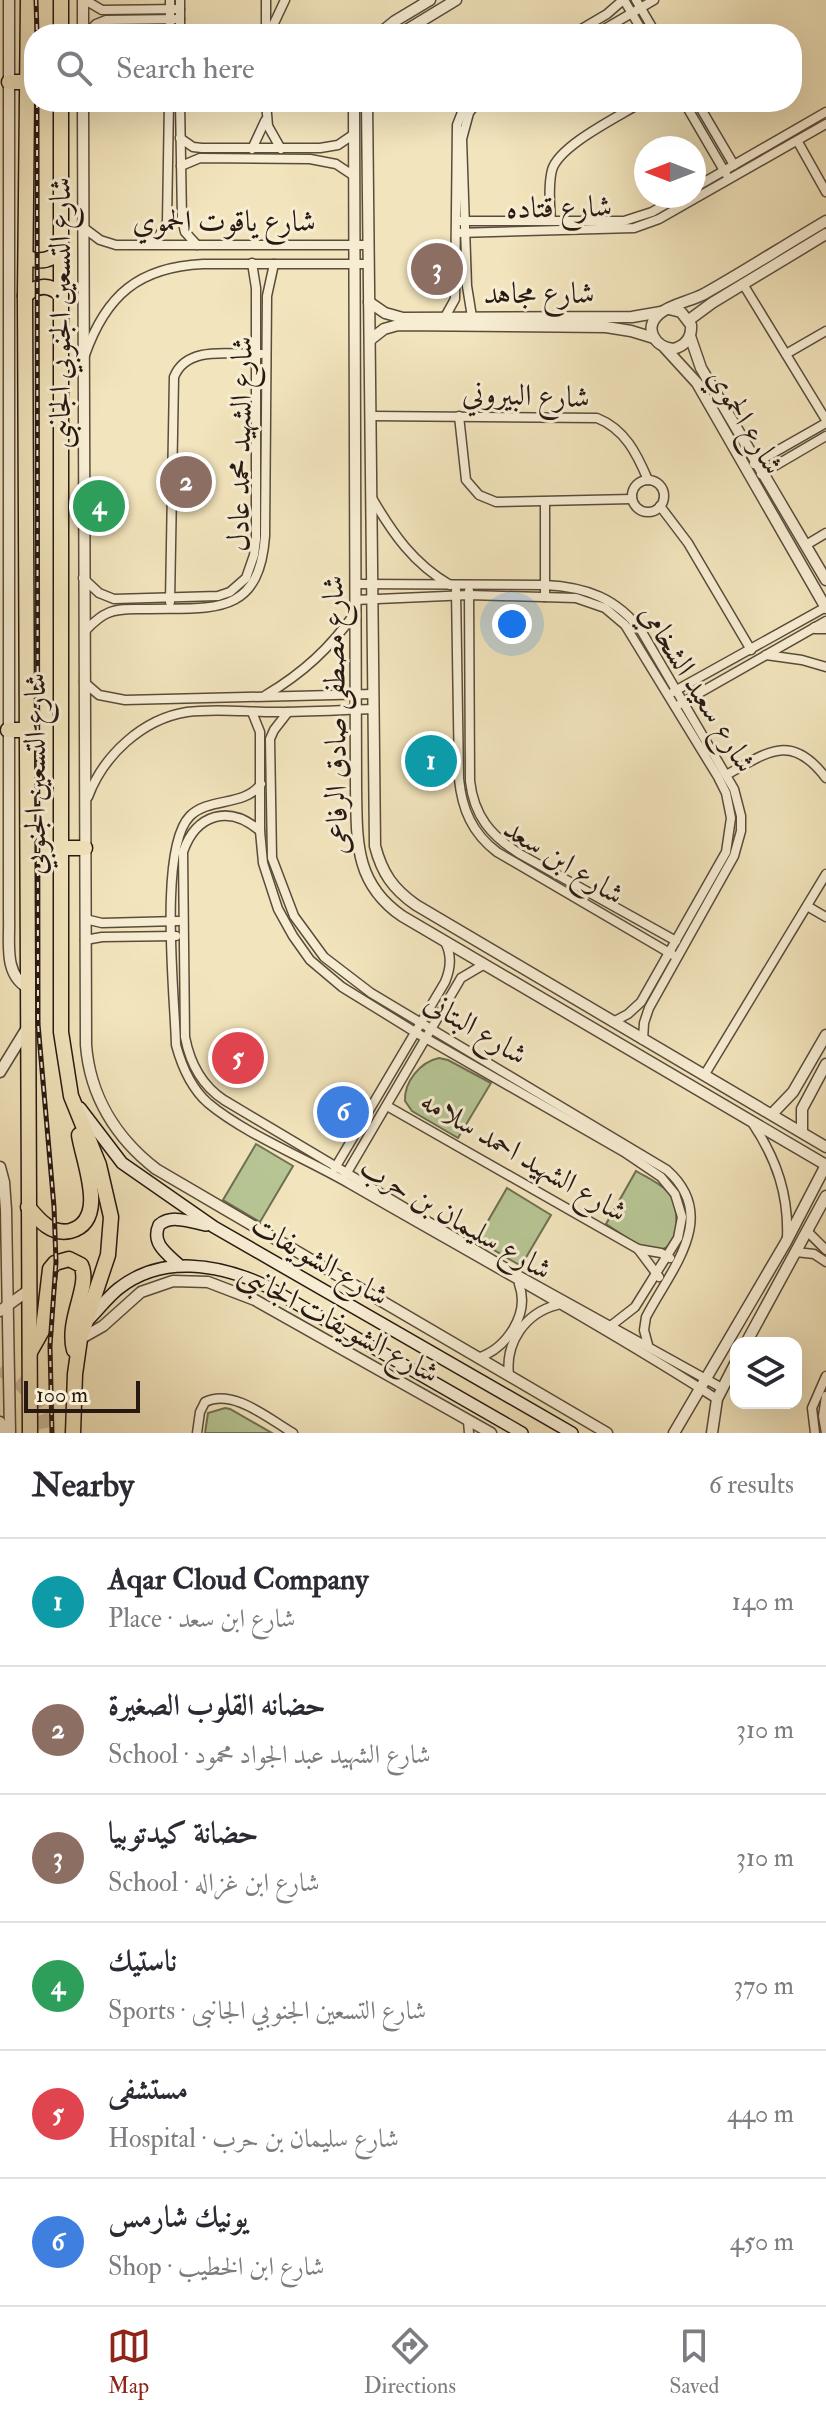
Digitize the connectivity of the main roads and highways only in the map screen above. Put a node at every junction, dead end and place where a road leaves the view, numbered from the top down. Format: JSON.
{"nodes":[{"id":1,"x":28,"y":0,"type":"edge"},
{"id":2,"x":61,"y":0,"type":"edge"},
{"id":3,"x":28,"y":24,"type":"edge"},
{"id":4,"x":61,"y":24,"type":"edge"},
{"id":5,"x":9,"y":82,"type":"road end"},
{"id":6,"x":24,"y":82,"type":"edge"},
{"id":7,"x":27,"y":112,"type":"edge"},
{"id":8,"x":61,"y":112,"type":"edge"},
{"id":9,"x":61,"y":250,"type":"junction"},
{"id":10,"x":26,"y":257,"type":"junction"},
{"id":11,"x":61,"y":295,"type":"junction"},
{"id":12,"x":25,"y":296,"type":"junction"},
{"id":13,"x":8,"y":730,"type":"road end"},
{"id":14,"x":28,"y":730,"type":"junction"},
{"id":15,"x":61,"y":848,"type":"junction"},
{"id":16,"x":85,"y":848,"type":"road end"},
{"id":17,"x":71,"y":1096,"type":"junction"},
{"id":18,"x":77,"y":1117,"type":"junction"},
{"id":19,"x":28,"y":1207,"type":"junction"},
{"id":20,"x":214,"y":1227,"type":"junction"},
{"id":21,"x":179,"y":1265,"type":"junction"},
{"id":22,"x":82,"y":1332,"type":"junction"},
{"id":23,"x":30,"y":1353,"type":"junction"},
{"id":24,"x":77,"y":1358,"type":"junction"},
{"id":25,"x":30,"y":1433,"type":"edge"},
{"id":26,"x":73,"y":1433,"type":"edge"},
{"id":27,"x":522,"y":1433,"type":"edge"},
{"id":28,"x":572,"y":1433,"type":"edge"}],
"edges":[{"from":1,"to":3,"type":"highway","name":"شارع التسعين الجنوبي"},
{"from":2,"to":4,"type":"highway"},
{"from":5,"to":6,"type":"highway"},
{"from":7,"to":10,"type":"highway","name":"شارع التسعين الجنوبي"},
{"from":8,"to":9,"type":"highway","name":"شارع التسعين الجنوبي"},
{"from":9,"to":10,"type":"highway"},
{"from":9,"to":11,"type":"highway","name":"شارع التسعين الجنوبي"},
{"from":10,"to":12,"type":"highway","name":"شارع التسعين الجنوبي"},
{"from":11,"to":12,"type":"highway"},
{"from":11,"to":15,"type":"highway","name":"شارع التسعين الجنوبي"},
{"from":12,"to":14,"type":"highway","name":"شارع التسعين الجنوبي"},
{"from":13,"to":14,"type":"highway"},
{"from":14,"to":19,"type":"highway","name":"شارع التسعين الجنوبي"},
{"from":15,"to":16,"type":"highway"},
{"from":15,"to":17,"type":"highway","name":"شارع التسعين الجنوبي"},
{"from":17,"to":18,"type":"highway","name":"شارع التسعين الجنوبي"},
{"from":17,"to":20,"type":"main road","name":"شارع الشويفات"},
{"from":18,"to":19,"type":"highway"},
{"from":18,"to":22,"type":"highway","name":"شارع التسعين الجنوبي"},
{"from":19,"to":23,"type":"highway","name":"شارع التسعين الجنوبي"},
{"from":20,"to":21,"type":"main road"},
{"from":20,"to":28,"type":"main road","name":"شارع الشويفات"},
{"from":21,"to":22,"type":"main road","name":"شارع الشويفات"},
{"from":21,"to":27,"type":"main road","name":"شارع الشويفات"},
{"from":22,"to":24,"type":"highway","name":"شارع التسعين الجنوبي"},
{"from":23,"to":24,"type":"highway"},
{"from":23,"to":25,"type":"highway","name":"شارع التسعين الجنوبي"},
{"from":24,"to":26,"type":"highway","name":"شارع التسعين الجنوبي"}]}
